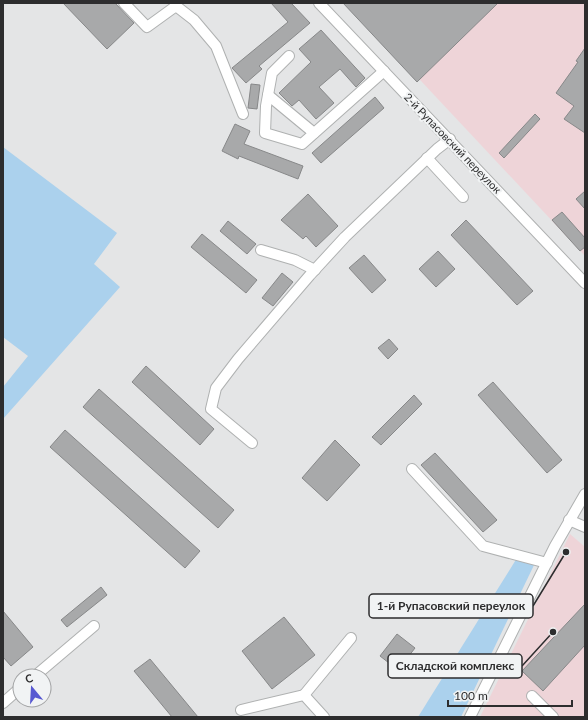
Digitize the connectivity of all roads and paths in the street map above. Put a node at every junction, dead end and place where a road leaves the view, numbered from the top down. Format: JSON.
{"nodes":[{"id":1,"x":124,"y":3,"type":"edge"},
{"id":2,"x":319,"y":3,"type":"edge"},
{"id":3,"x":289,"y":56,"type":"dead end"},
{"id":4,"x":384,"y":71,"type":"junction"},
{"id":5,"x":268,"y":95,"type":"junction"},
{"id":6,"x":242,"y":114,"type":"dead end"},
{"id":7,"x":314,"y":133,"type":"junction"},
{"id":8,"x":450,"y":139,"type":"junction"},
{"id":9,"x":427,"y":158,"type":"junction"},
{"id":10,"x":463,"y":197,"type":"dead end"},
{"id":11,"x":262,"y":250,"type":"dead end"},
{"id":12,"x":315,"y":270,"type":"junction"},
{"id":13,"x":585,"y":283,"type":"edge"},
{"id":14,"x":252,"y":443,"type":"dead end"},
{"id":15,"x":412,"y":469,"type":"dead end"},
{"id":16,"x":585,"y":494,"type":"edge"},
{"id":17,"x":569,"y":520,"type":"junction"},
{"id":18,"x":585,"y":527,"type":"edge"},
{"id":19,"x":546,"y":564,"type":"junction"},
{"id":20,"x":94,"y":626,"type":"dead end"},
{"id":21,"x":351,"y":638,"type":"dead end"},
{"id":22,"x":44,"y":668,"type":"edge"},
{"id":23,"x":12,"y":695,"type":"edge"},
{"id":24,"x":304,"y":695,"type":"junction"},
{"id":25,"x":532,"y":696,"type":"dead end"},
{"id":26,"x":3,"y":703,"type":"edge"},
{"id":27,"x":241,"y":710,"type":"dead end"},
{"id":28,"x":324,"y":717,"type":"edge"},
{"id":29,"x":470,"y":717,"type":"edge"},
{"id":30,"x":553,"y":717,"type":"edge"}],
"edges":[{"from":1,"to":6,"type":"street"},
{"from":2,"to":4,"type":"street","name":"2-й Рупасовский переулок"},
{"from":3,"to":5,"type":"street"},
{"from":4,"to":7,"type":"street"},
{"from":4,"to":8,"type":"street","name":"2-й Рупасовский переулок"},
{"from":5,"to":7,"type":"street"},
{"from":5,"to":7,"type":"street"},
{"from":8,"to":9,"type":"street"},
{"from":8,"to":13,"type":"street","name":"2-й Рупасовский переулок"},
{"from":9,"to":10,"type":"street"},
{"from":9,"to":12,"type":"street"},
{"from":11,"to":12,"type":"street"},
{"from":12,"to":14,"type":"street"},
{"from":15,"to":19,"type":"street"},
{"from":16,"to":17,"type":"street"},
{"from":17,"to":18,"type":"street"},
{"from":17,"to":19,"type":"street"},
{"from":19,"to":29,"type":"street"},
{"from":20,"to":22,"type":"street"},
{"from":21,"to":24,"type":"street"},
{"from":23,"to":26,"type":"street"},
{"from":24,"to":27,"type":"street"},
{"from":24,"to":28,"type":"street"},
{"from":25,"to":30,"type":"street"}]}
